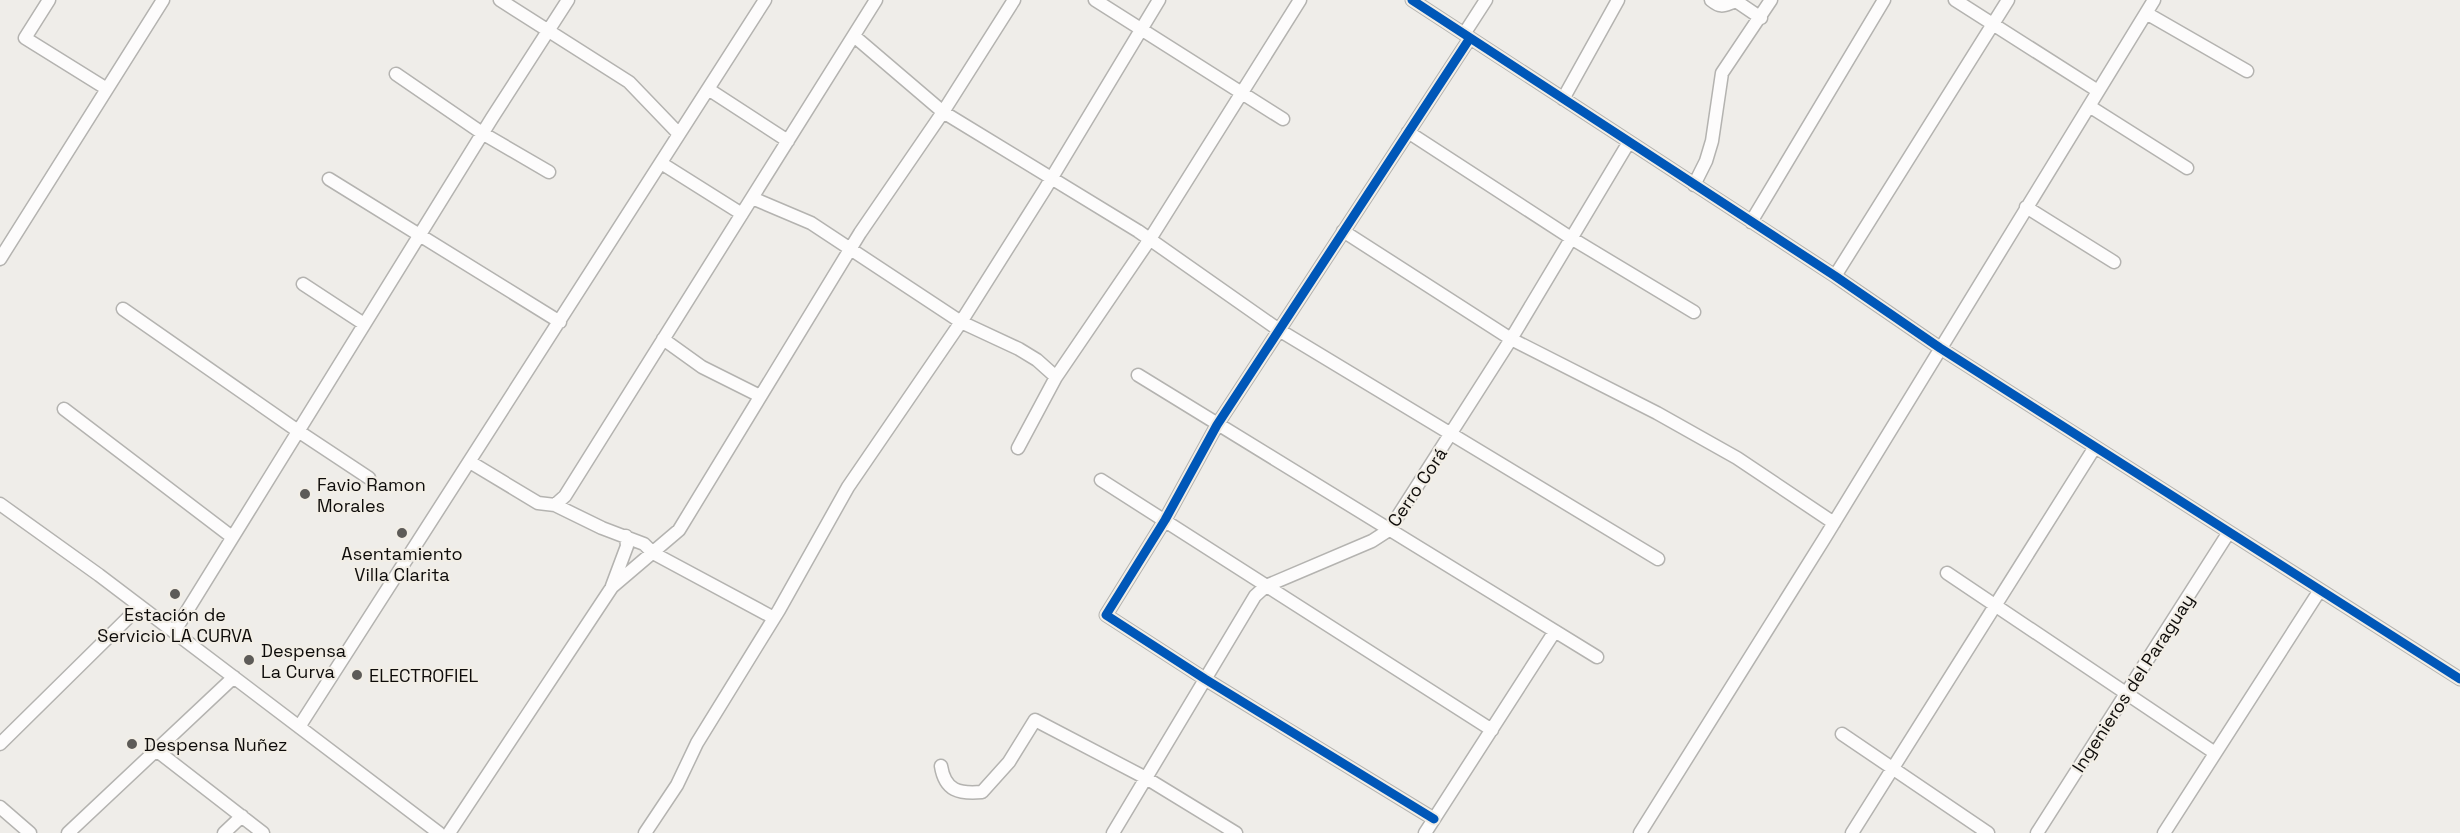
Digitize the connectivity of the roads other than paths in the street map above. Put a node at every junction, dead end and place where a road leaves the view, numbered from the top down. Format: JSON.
{"nodes":[{"id":1,"x":49,"y":0,"type":"edge"},
{"id":2,"x":163,"y":0,"type":"edge"},
{"id":3,"x":500,"y":0,"type":"edge"},
{"id":4,"x":568,"y":0,"type":"edge"},
{"id":5,"x":765,"y":0,"type":"edge"},
{"id":6,"x":876,"y":0,"type":"edge"},
{"id":7,"x":1014,"y":0,"type":"edge"},
{"id":8,"x":1095,"y":0,"type":"edge"},
{"id":9,"x":1159,"y":0,"type":"edge"},
{"id":10,"x":1300,"y":0,"type":"edge"},
{"id":11,"x":1412,"y":0,"type":"edge"},
{"id":12,"x":1486,"y":0,"type":"edge"},
{"id":13,"x":1618,"y":0,"type":"edge"},
{"id":14,"x":1711,"y":0,"type":"edge"},
{"id":15,"x":1771,"y":0,"type":"edge"},
{"id":16,"x":1884,"y":0,"type":"edge"},
{"id":17,"x":1955,"y":0,"type":"edge"},
{"id":18,"x":2008,"y":0,"type":"edge"},
{"id":19,"x":2154,"y":0,"type":"edge"},
{"id":20,"x":2146,"y":13,"type":"junction"},
{"id":21,"x":1761,"y":18,"type":"junction"},
{"id":22,"x":1993,"y":24,"type":"junction"},
{"id":23,"x":1142,"y":30,"type":"junction"},
{"id":24,"x":548,"y":31,"type":"junction"},
{"id":25,"x":854,"y":36,"type":"junction"},
{"id":26,"x":1467,"y":36,"type":"junction"},
{"id":27,"x":2247,"y":71,"type":"dead end"},
{"id":28,"x":396,"y":74,"type":"dead end"},
{"id":29,"x":107,"y":89,"type":"junction"},
{"id":30,"x":708,"y":89,"type":"junction"},
{"id":31,"x":2098,"y":91,"type":"junction"},
{"id":32,"x":1241,"y":93,"type":"junction"},
{"id":33,"x":1563,"y":99,"type":"junction"},
{"id":34,"x":2089,"y":105,"type":"junction"},
{"id":35,"x":943,"y":112,"type":"junction"},
{"id":36,"x":1283,"y":120,"type":"dead end"},
{"id":37,"x":1408,"y":132,"type":"junction"},
{"id":38,"x":482,"y":133,"type":"junction"},
{"id":39,"x":679,"y":134,"type":"junction"},
{"id":40,"x":788,"y":141,"type":"junction"},
{"id":41,"x":1629,"y":142,"type":"junction"},
{"id":42,"x":661,"y":163,"type":"junction"},
{"id":43,"x":2187,"y":168,"type":"dead end"},
{"id":44,"x":549,"y":172,"type":"dead end"},
{"id":45,"x":1052,"y":178,"type":"junction"},
{"id":46,"x":329,"y":179,"type":"dead end"},
{"id":47,"x":1694,"y":185,"type":"junction"},
{"id":48,"x":752,"y":198,"type":"junction"},
{"id":49,"x":2026,"y":207,"type":"junction"},
{"id":50,"x":742,"y":214,"type":"junction"},
{"id":51,"x":1751,"y":222,"type":"junction"},
{"id":52,"x":1343,"y":231,"type":"junction"},
{"id":53,"x":418,"y":236,"type":"junction"},
{"id":54,"x":1570,"y":238,"type":"junction"},
{"id":55,"x":1150,"y":239,"type":"junction"},
{"id":56,"x":850,"y":250,"type":"junction"},
{"id":57,"x":0,"y":259,"type":"edge"},
{"id":58,"x":2114,"y":262,"type":"dead end"},
{"id":59,"x":1835,"y":276,"type":"junction"},
{"id":60,"x":303,"y":284,"type":"dead end"},
{"id":61,"x":123,"y":309,"type":"dead end"},
{"id":62,"x":1694,"y":312,"type":"dead end"},
{"id":63,"x":560,"y":322,"type":"junction"},
{"id":64,"x":961,"y":322,"type":"junction"},
{"id":65,"x":364,"y":324,"type":"junction"},
{"id":66,"x":1279,"y":330,"type":"junction"},
{"id":67,"x":663,"y":339,"type":"junction"},
{"id":68,"x":1511,"y":339,"type":"junction"},
{"id":69,"x":1940,"y":348,"type":"junction"},
{"id":70,"x":1138,"y":375,"type":"dead end"},
{"id":71,"x":1056,"y":377,"type":"junction"},
{"id":72,"x":760,"y":396,"type":"junction"},
{"id":73,"x":64,"y":409,"type":"dead end"},
{"id":74,"x":1217,"y":425,"type":"junction"},
{"id":75,"x":298,"y":431,"type":"junction"},
{"id":76,"x":1452,"y":434,"type":"junction"},
{"id":77,"x":2095,"y":447,"type":"junction"},
{"id":78,"x":1018,"y":448,"type":"dead end"},
{"id":79,"x":470,"y":462,"type":"junction"},
{"id":80,"x":369,"y":478,"type":"dead end"},
{"id":81,"x":1101,"y":480,"type":"dead end"},
{"id":82,"x":0,"y":504,"type":"edge"},
{"id":83,"x":555,"y":505,"type":"junction"},
{"id":84,"x":1165,"y":520,"type":"junction"},
{"id":85,"x":1834,"y":523,"type":"junction"},
{"id":86,"x":1389,"y":530,"type":"junction"},
{"id":87,"x":2229,"y":532,"type":"junction"},
{"id":88,"x":626,"y":536,"type":"junction"},
{"id":89,"x":232,"y":537,"type":"junction"},
{"id":90,"x":653,"y":553,"type":"junction"},
{"id":91,"x":1658,"y":559,"type":"dead end"},
{"id":92,"x":1947,"y":573,"type":"dead end"},
{"id":93,"x":612,"y":586,"type":"junction"},
{"id":94,"x":1266,"y":586,"type":"junction"},
{"id":95,"x":2320,"y":590,"type":"junction"},
{"id":96,"x":140,"y":606,"type":"junction"},
{"id":97,"x":1996,"y":606,"type":"junction"},
{"id":98,"x":774,"y":618,"type":"junction"},
{"id":99,"x":1555,"y":631,"type":"junction"},
{"id":100,"x":174,"y":632,"type":"junction"},
{"id":101,"x":1597,"y":657,"type":"dead end"},
{"id":102,"x":234,"y":677,"type":"junction"},
{"id":103,"x":1205,"y":679,"type":"junction"},
{"id":104,"x":2460,"y":679,"type":"edge"},
{"id":105,"x":2126,"y":693,"type":"junction"},
{"id":106,"x":299,"y":727,"type":"junction"},
{"id":107,"x":1491,"y":730,"type":"junction"},
{"id":108,"x":1842,"y":734,"type":"dead end"},
{"id":109,"x":0,"y":744,"type":"edge"},
{"id":110,"x":156,"y":750,"type":"junction"},
{"id":111,"x":2215,"y":753,"type":"junction"},
{"id":112,"x":941,"y":766,"type":"dead end"},
{"id":113,"x":1893,"y":769,"type":"junction"},
{"id":114,"x":1146,"y":778,"type":"junction"},
{"id":115,"x":0,"y":807,"type":"edge"},
{"id":116,"x":242,"y":816,"type":"junction"},
{"id":117,"x":1434,"y":819,"type":"junction"},
{"id":118,"x":30,"y":833,"type":"edge"},
{"id":119,"x":68,"y":833,"type":"edge"},
{"id":120,"x":224,"y":833,"type":"edge"},
{"id":121,"x":263,"y":833,"type":"edge"},
{"id":122,"x":439,"y":833,"type":"edge"},
{"id":123,"x":449,"y":833,"type":"edge"},
{"id":124,"x":645,"y":833,"type":"edge"},
{"id":125,"x":1113,"y":833,"type":"edge"},
{"id":126,"x":1236,"y":833,"type":"edge"},
{"id":127,"x":1425,"y":833,"type":"edge"},
{"id":128,"x":1640,"y":833,"type":"edge"},
{"id":129,"x":1852,"y":833,"type":"edge"},
{"id":130,"x":1988,"y":833,"type":"edge"},
{"id":131,"x":2037,"y":833,"type":"edge"},
{"id":132,"x":2164,"y":833,"type":"edge"}],
"edges":[{"from":1,"to":29,"type":"street"},
{"from":2,"to":29,"type":"street"},
{"from":3,"to":24,"type":"street"},
{"from":4,"to":24,"type":"street"},
{"from":5,"to":30,"type":"street"},
{"from":6,"to":25,"type":"street"},
{"from":7,"to":35,"type":"street"},
{"from":8,"to":23,"type":"street"},
{"from":9,"to":23,"type":"street"},
{"from":10,"to":32,"type":"street"},
{"from":11,"to":26,"type":"street"},
{"from":12,"to":26,"type":"street"},
{"from":13,"to":33,"type":"street"},
{"from":14,"to":21,"type":"street"},
{"from":15,"to":21,"type":"street"},
{"from":16,"to":51,"type":"street"},
{"from":17,"to":22,"type":"street"},
{"from":18,"to":22,"type":"street"},
{"from":19,"to":20,"type":"street"},
{"from":20,"to":27,"type":"street"},
{"from":20,"to":31,"type":"street"},
{"from":21,"to":47,"type":"street"},
{"from":22,"to":31,"type":"street"},
{"from":22,"to":59,"type":"street"},
{"from":23,"to":32,"type":"street"},
{"from":23,"to":45,"type":"street"},
{"from":24,"to":38,"type":"street"},
{"from":24,"to":39,"type":"street"},
{"from":25,"to":35,"type":"street"},
{"from":25,"to":40,"type":"street"},
{"from":26,"to":33,"type":"street"},
{"from":26,"to":37,"type":"street"},
{"from":28,"to":38,"type":"street"},
{"from":29,"to":57,"type":"street"},
{"from":30,"to":39,"type":"street"},
{"from":30,"to":40,"type":"street"},
{"from":31,"to":34,"type":"street"},
{"from":32,"to":36,"type":"street"},
{"from":32,"to":55,"type":"street"},
{"from":33,"to":41,"type":"street"},
{"from":34,"to":43,"type":"street"},
{"from":34,"to":49,"type":"street"},
{"from":35,"to":45,"type":"street"},
{"from":35,"to":56,"type":"street"},
{"from":37,"to":52,"type":"street"},
{"from":37,"to":54,"type":"street"},
{"from":38,"to":44,"type":"street"},
{"from":38,"to":53,"type":"street"},
{"from":39,"to":42,"type":"street"},
{"from":40,"to":48,"type":"street"},
{"from":41,"to":47,"type":"street"},
{"from":41,"to":54,"type":"street","name":"Cerro Corá"},
{"from":42,"to":50,"type":"street"},
{"from":42,"to":63,"type":"street"},
{"from":45,"to":55,"type":"street"},
{"from":45,"to":64,"type":"street"},
{"from":46,"to":53,"type":"street"},
{"from":47,"to":51,"type":"street"},
{"from":48,"to":50,"type":"street"},
{"from":48,"to":56,"type":"street"},
{"from":49,"to":58,"type":"street"},
{"from":49,"to":69,"type":"street"},
{"from":50,"to":67,"type":"street"},
{"from":51,"to":59,"type":"street"},
{"from":52,"to":66,"type":"street"},
{"from":52,"to":68,"type":"street"},
{"from":53,"to":63,"type":"street"},
{"from":53,"to":65,"type":"street"},
{"from":54,"to":62,"type":"street"},
{"from":54,"to":68,"type":"street","name":"Cerro Corá"},
{"from":55,"to":66,"type":"street"},
{"from":55,"to":71,"type":"street"},
{"from":56,"to":64,"type":"street"},
{"from":56,"to":72,"type":"street"},
{"from":59,"to":69,"type":"street"},
{"from":60,"to":65,"type":"street"},
{"from":61,"to":75,"type":"street"},
{"from":63,"to":79,"type":"street"},
{"from":64,"to":71,"type":"street"},
{"from":64,"to":98,"type":"street"},
{"from":65,"to":75,"type":"street"},
{"from":66,"to":74,"type":"street"},
{"from":66,"to":76,"type":"street"},
{"from":67,"to":72,"type":"street"},
{"from":67,"to":83,"type":"street"},
{"from":68,"to":76,"type":"street","name":"Cerro Corá"},
{"from":68,"to":85,"type":"street"},
{"from":69,"to":77,"type":"street"},
{"from":69,"to":85,"type":"street"},
{"from":70,"to":74,"type":"street"},
{"from":71,"to":78,"type":"street"},
{"from":72,"to":90,"type":"street"},
{"from":73,"to":89,"type":"street"},
{"from":74,"to":84,"type":"street"},
{"from":74,"to":86,"type":"street"},
{"from":75,"to":80,"type":"street"},
{"from":75,"to":89,"type":"street"},
{"from":76,"to":86,"type":"street","name":"Cerro Corá"},
{"from":76,"to":91,"type":"street"},
{"from":77,"to":87,"type":"street"},
{"from":77,"to":97,"type":"street"},
{"from":79,"to":83,"type":"street"},
{"from":79,"to":106,"type":"street"},
{"from":81,"to":84,"type":"street"},
{"from":82,"to":96,"type":"street"},
{"from":83,"to":88,"type":"street"},
{"from":84,"to":94,"type":"street"},
{"from":84,"to":103,"type":"street"},
{"from":85,"to":128,"type":"street"},
{"from":86,"to":94,"type":"street","name":"Cerro Corá"},
{"from":86,"to":99,"type":"street"},
{"from":87,"to":95,"type":"street"},
{"from":87,"to":105,"type":"street","name":"Ingenieros del Paraguay"},
{"from":88,"to":90,"type":"street"},
{"from":88,"to":93,"type":"street"},
{"from":89,"to":100,"type":"street"},
{"from":90,"to":93,"type":"street"},
{"from":90,"to":98,"type":"street"},
{"from":92,"to":97,"type":"street"},
{"from":93,"to":123,"type":"street"},
{"from":94,"to":103,"type":"street","name":"Cerro Corá"},
{"from":94,"to":107,"type":"street"},
{"from":95,"to":104,"type":"street"},
{"from":95,"to":111,"type":"street"},
{"from":96,"to":100,"type":"street"},
{"from":96,"to":109,"type":"street"},
{"from":97,"to":105,"type":"street"},
{"from":97,"to":113,"type":"street"},
{"from":98,"to":124,"type":"street"},
{"from":99,"to":101,"type":"street"},
{"from":99,"to":107,"type":"street"},
{"from":100,"to":102,"type":"street"},
{"from":102,"to":106,"type":"street"},
{"from":102,"to":110,"type":"street"},
{"from":103,"to":114,"type":"street","name":"Cerro Corá"},
{"from":103,"to":117,"type":"street"},
{"from":105,"to":111,"type":"street"},
{"from":105,"to":131,"type":"street","name":"Ingenieros del Paraguay"},
{"from":106,"to":122,"type":"street"},
{"from":107,"to":117,"type":"street"},
{"from":108,"to":113,"type":"street"},
{"from":110,"to":116,"type":"street"},
{"from":110,"to":119,"type":"street"},
{"from":111,"to":132,"type":"street"},
{"from":112,"to":114,"type":"street"},
{"from":113,"to":129,"type":"street"},
{"from":113,"to":130,"type":"street"},
{"from":114,"to":125,"type":"street","name":"Cerro Corá"},
{"from":114,"to":126,"type":"street"},
{"from":115,"to":118,"type":"street"},
{"from":116,"to":120,"type":"street"},
{"from":116,"to":121,"type":"street"},
{"from":117,"to":127,"type":"street"}]}
